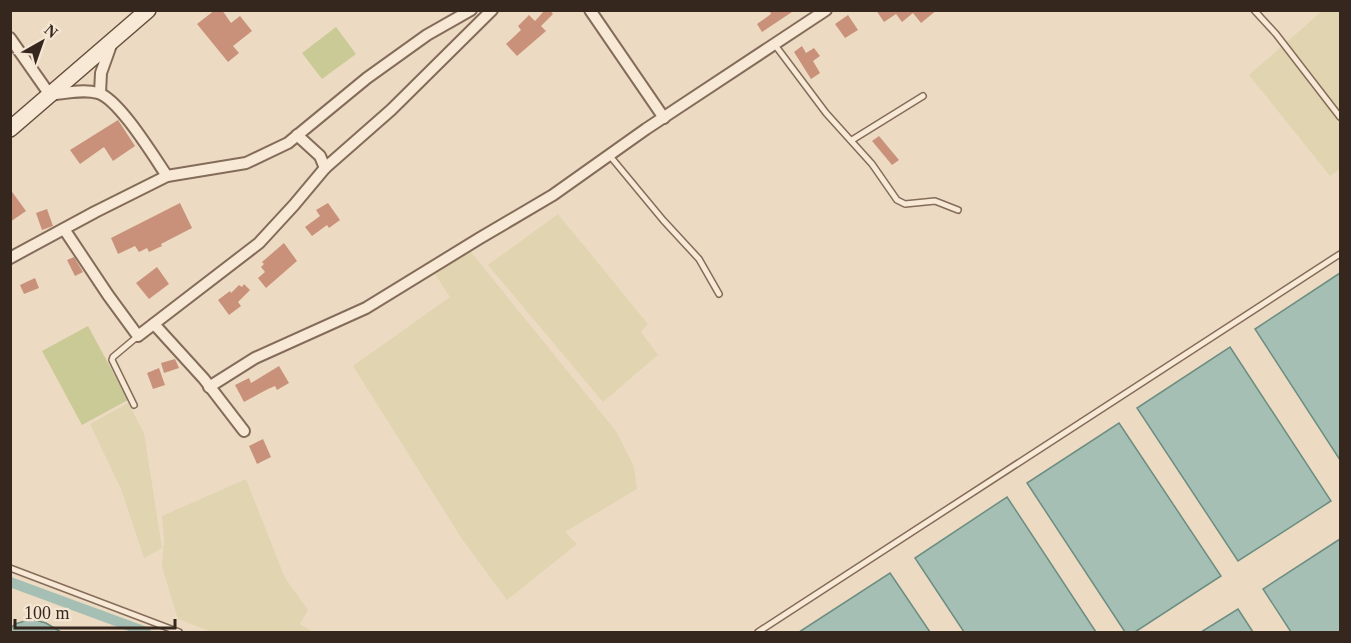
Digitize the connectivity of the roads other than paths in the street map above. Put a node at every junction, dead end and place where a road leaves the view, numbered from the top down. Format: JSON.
{"nodes":[{"id":1,"x":148,"y":10,"type":"edge"},
{"id":2,"x":471,"y":10,"type":"edge"},
{"id":3,"x":492,"y":10,"type":"edge"},
{"id":4,"x":590,"y":10,"type":"edge"},
{"id":5,"x":826,"y":10,"type":"edge"},
{"id":6,"x":1254,"y":10,"type":"edge"},
{"id":7,"x":10,"y":38,"type":"edge"},
{"id":8,"x":113,"y":41,"type":"junction"},
{"id":9,"x":775,"y":45,"type":"junction"},
{"id":10,"x":100,"y":93,"type":"junction"},
{"id":11,"x":51,"y":95,"type":"junction"},
{"id":12,"x":923,"y":96,"type":"dead end"},
{"id":13,"x":1341,"y":117,"type":"edge"},
{"id":14,"x":664,"y":118,"type":"junction"},
{"id":15,"x":10,"y":129,"type":"edge"},
{"id":16,"x":297,"y":135,"type":"junction"},
{"id":17,"x":852,"y":140,"type":"junction"},
{"id":18,"x":610,"y":156,"type":"junction"},
{"id":19,"x":325,"y":168,"type":"junction"},
{"id":20,"x":167,"y":176,"type":"junction"},
{"id":21,"x":958,"y":210,"type":"dead end"},
{"id":22,"x":64,"y":229,"type":"junction"},
{"id":23,"x":1341,"y":254,"type":"edge"},
{"id":24,"x":10,"y":258,"type":"edge"},
{"id":25,"x":719,"y":294,"type":"dead end"},
{"id":26,"x":154,"y":324,"type":"junction"},
{"id":27,"x":138,"y":336,"type":"junction"},
{"id":28,"x":209,"y":387,"type":"junction"},
{"id":29,"x":134,"y":405,"type":"dead end"},
{"id":30,"x":244,"y":431,"type":"dead end"},
{"id":31,"x":10,"y":568,"type":"edge"},
{"id":32,"x":179,"y":633,"type":"edge"},
{"id":33,"x":758,"y":633,"type":"edge"}],
"edges":[{"from":1,"to":8,"type":"main road"},
{"from":2,"to":16,"type":"street"},
{"from":3,"to":19,"type":"street"},
{"from":4,"to":14,"type":"street"},
{"from":5,"to":9,"type":"street"},
{"from":6,"to":13,"type":"lane"},
{"from":7,"to":11,"type":"street"},
{"from":8,"to":10,"type":"street"},
{"from":8,"to":11,"type":"main road"},
{"from":9,"to":14,"type":"street"},
{"from":9,"to":17,"type":"lane"},
{"from":10,"to":11,"type":"street"},
{"from":10,"to":20,"type":"street"},
{"from":11,"to":15,"type":"main road"},
{"from":12,"to":17,"type":"lane"},
{"from":14,"to":18,"type":"street"},
{"from":16,"to":19,"type":"street"},
{"from":16,"to":20,"type":"street"},
{"from":17,"to":21,"type":"lane"},
{"from":18,"to":25,"type":"lane"},
{"from":18,"to":28,"type":"street"},
{"from":19,"to":26,"type":"street"},
{"from":20,"to":22,"type":"street"},
{"from":22,"to":24,"type":"street"},
{"from":22,"to":27,"type":"street"},
{"from":23,"to":33,"type":"lane"},
{"from":26,"to":27,"type":"street"},
{"from":26,"to":28,"type":"street"},
{"from":27,"to":29,"type":"lane"},
{"from":28,"to":30,"type":"street"},
{"from":31,"to":32,"type":"lane"}]}
